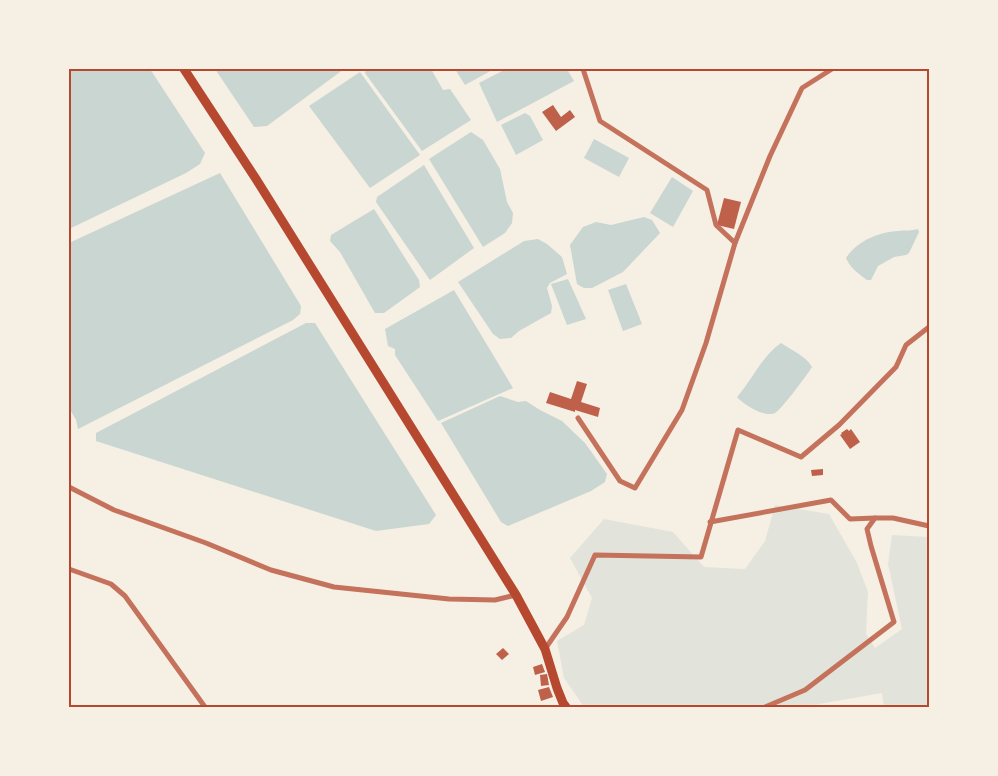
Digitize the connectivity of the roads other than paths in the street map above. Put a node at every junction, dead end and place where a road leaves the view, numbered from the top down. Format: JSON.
{"nodes":[{"id":1,"x":184,"y":69,"type":"edge"},
{"id":2,"x":583,"y":69,"type":"edge"},
{"id":3,"x":832,"y":69,"type":"edge"},
{"id":4,"x":735,"y":242,"type":"junction"},
{"id":5,"x":929,"y":327,"type":"edge"},
{"id":6,"x":578,"y":418,"type":"dead end"},
{"id":7,"x":69,"y":487,"type":"edge"},
{"id":8,"x":875,"y":518,"type":"junction"},
{"id":9,"x":710,"y":522,"type":"junction"},
{"id":10,"x":929,"y":526,"type":"edge"},
{"id":11,"x":69,"y":569,"type":"edge"},
{"id":12,"x":516,"y":595,"type":"junction"},
{"id":13,"x":545,"y":649,"type":"junction"},
{"id":14,"x":205,"y":707,"type":"edge"},
{"id":15,"x":566,"y":707,"type":"edge"},
{"id":16,"x":765,"y":707,"type":"edge"}],
"edges":[{"from":1,"to":12,"type":"main road"},
{"from":2,"to":4,"type":"street"},
{"from":3,"to":4,"type":"street"},
{"from":4,"to":6,"type":"street"},
{"from":5,"to":9,"type":"street"},
{"from":7,"to":12,"type":"street"},
{"from":8,"to":9,"type":"street"},
{"from":8,"to":10,"type":"street"},
{"from":8,"to":16,"type":"street"},
{"from":9,"to":13,"type":"street"},
{"from":11,"to":14,"type":"street"},
{"from":12,"to":13,"type":"main road"},
{"from":13,"to":15,"type":"main road"}]}
